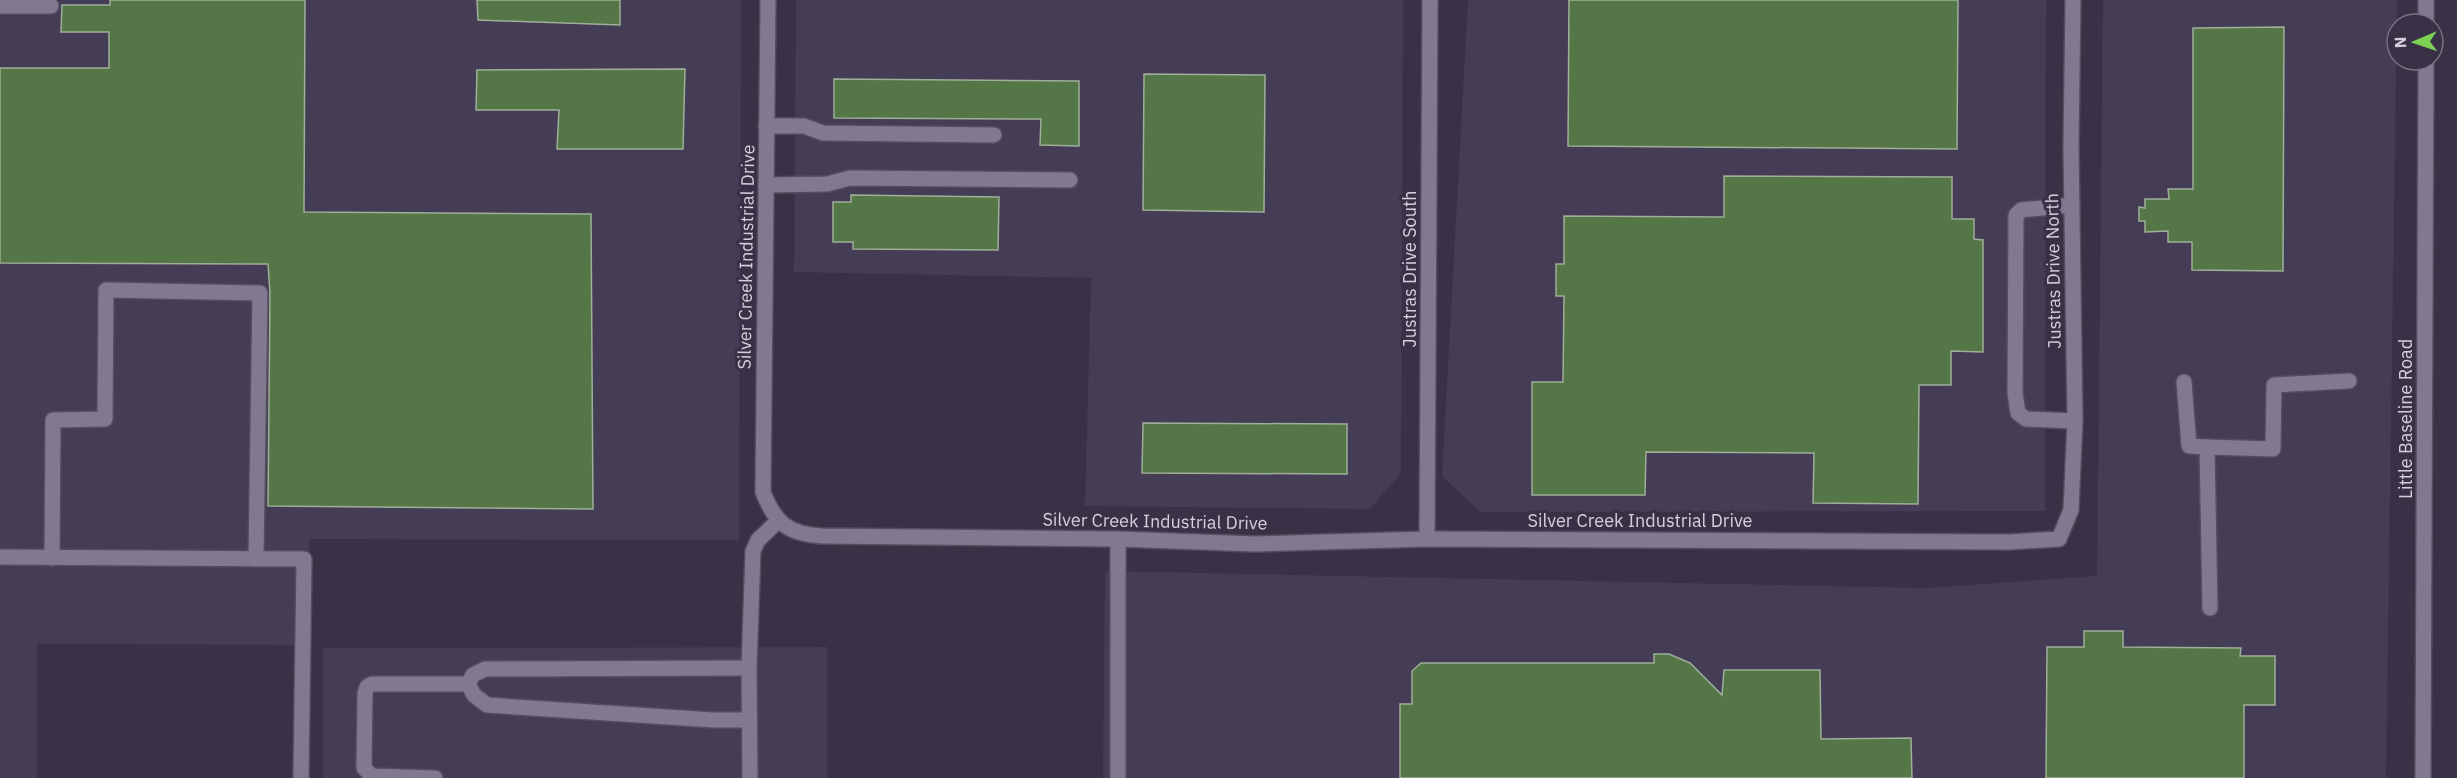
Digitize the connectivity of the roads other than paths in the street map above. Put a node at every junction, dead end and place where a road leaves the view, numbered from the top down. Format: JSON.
{"nodes":[{"id":1,"x":768,"y":0,"type":"edge"},
{"id":2,"x":1430,"y":0,"type":"edge"},
{"id":3,"x":2073,"y":0,"type":"edge"},
{"id":4,"x":0,"y":6,"type":"edge"},
{"id":5,"x":51,"y":6,"type":"dead end"},
{"id":6,"x":2426,"y":72,"type":"edge"},
{"id":7,"x":766,"y":126,"type":"junction"},
{"id":8,"x":994,"y":135,"type":"dead end"},
{"id":9,"x":1070,"y":180,"type":"dead end"},
{"id":10,"x":766,"y":185,"type":"junction"},
{"id":11,"x":2072,"y":205,"type":"junction"},
{"id":12,"x":2349,"y":381,"type":"dead end"},
{"id":13,"x":2184,"y":382,"type":"dead end"},
{"id":14,"x":2074,"y":421,"type":"junction"},
{"id":15,"x":2207,"y":447,"type":"junction"},
{"id":16,"x":778,"y":521,"type":"junction"},
{"id":17,"x":1118,"y":539,"type":"junction"},
{"id":18,"x":1427,"y":539,"type":"junction"},
{"id":19,"x":2059,"y":539,"type":"joint"},
{"id":20,"x":0,"y":557,"type":"edge"},
{"id":21,"x":52,"y":558,"type":"junction"},
{"id":22,"x":256,"y":559,"type":"junction"},
{"id":23,"x":2210,"y":608,"type":"dead end"},
{"id":24,"x":749,"y":668,"type":"junction"},
{"id":25,"x":468,"y":684,"type":"junction"},
{"id":26,"x":750,"y":720,"type":"junction"},
{"id":27,"x":302,"y":778,"type":"edge"},
{"id":28,"x":435,"y":778,"type":"edge"},
{"id":29,"x":750,"y":778,"type":"edge"},
{"id":30,"x":1118,"y":778,"type":"edge"},
{"id":31,"x":2423,"y":778,"type":"edge"}],
"edges":[{"from":1,"to":7,"type":"street","name":"Silver Creek Industrial Drive"},
{"from":2,"to":18,"type":"street","name":"Justras Drive South"},
{"from":3,"to":11,"type":"street","name":"Justras Drive North"},
{"from":4,"to":5,"type":"street"},
{"from":6,"to":31,"type":"street","name":"Little Baseline Road"},
{"from":7,"to":8,"type":"street"},
{"from":7,"to":10,"type":"street","name":"Silver Creek Industrial Drive"},
{"from":9,"to":10,"type":"street"},
{"from":10,"to":16,"type":"street","name":"Silver Creek Industrial Drive"},
{"from":11,"to":14,"type":"street","name":"Justras Drive North"},
{"from":11,"to":14,"type":"street"},
{"from":12,"to":15,"type":"street"},
{"from":13,"to":15,"type":"street"},
{"from":14,"to":19,"type":"street","name":"Justras Drive North"},
{"from":15,"to":23,"type":"street"},
{"from":16,"to":17,"type":"street","name":"Silver Creek Industrial Drive"},
{"from":16,"to":24,"type":"street"},
{"from":17,"to":18,"type":"street","name":"Silver Creek Industrial Drive"},
{"from":17,"to":30,"type":"street"},
{"from":18,"to":19,"type":"street","name":"Silver Creek Industrial Drive"},
{"from":20,"to":21,"type":"street"},
{"from":21,"to":22,"type":"street"},
{"from":21,"to":22,"type":"street"},
{"from":22,"to":27,"type":"street"},
{"from":24,"to":25,"type":"street"},
{"from":24,"to":26,"type":"street"},
{"from":25,"to":26,"type":"street"},
{"from":25,"to":28,"type":"street"},
{"from":26,"to":29,"type":"street"}]}
